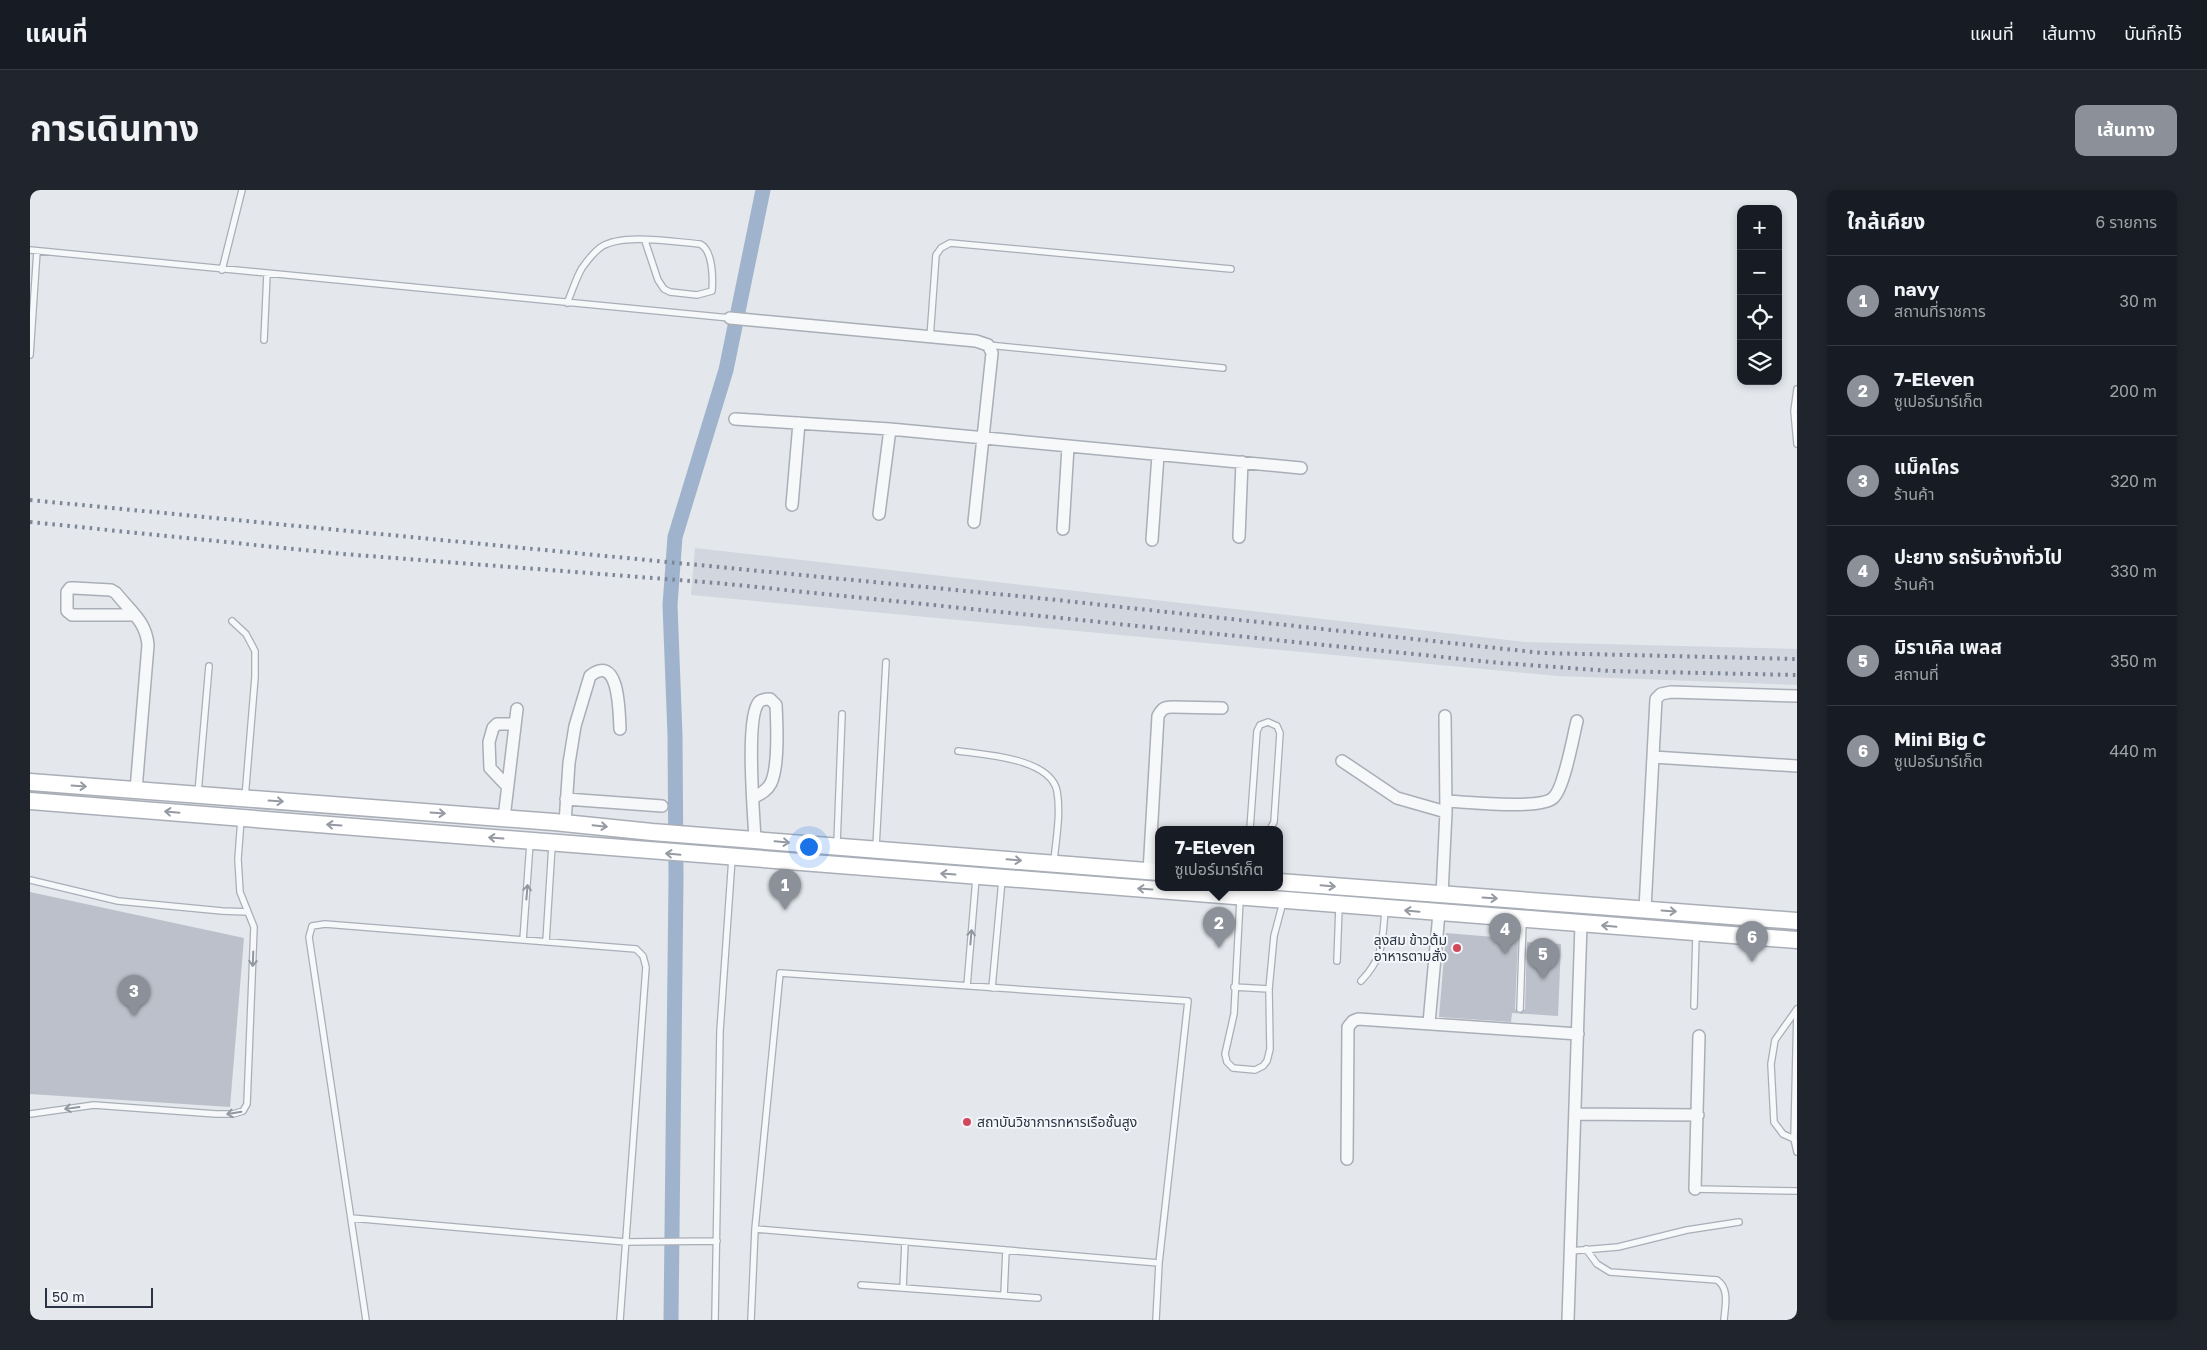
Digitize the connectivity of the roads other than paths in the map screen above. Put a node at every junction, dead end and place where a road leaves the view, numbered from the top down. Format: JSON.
{"nodes":[{"id":1,"x":242,"y":190,"type":"edge"},
{"id":2,"x":645,"y":241,"type":"junction"},
{"id":3,"x":30,"y":250,"type":"edge"},
{"id":4,"x":37,"y":251,"type":"junction"},
{"id":5,"x":1231,"y":269,"type":"dead end"},
{"id":6,"x":222,"y":270,"type":"junction"},
{"id":7,"x":33,"y":273,"type":"edge"},
{"id":8,"x":267,"y":274,"type":"junction"},
{"id":9,"x":567,"y":303,"type":"junction"},
{"id":10,"x":730,"y":318,"type":"joint"},
{"id":11,"x":930,"y":338,"type":"junction"},
{"id":12,"x":264,"y":340,"type":"dead end"},
{"id":13,"x":988,"y":345,"type":"junction"},
{"id":14,"x":30,"y":355,"type":"edge"},
{"id":15,"x":1223,"y":368,"type":"dead end"},
{"id":16,"x":1797,"y":389,"type":"edge"},
{"id":17,"x":735,"y":419,"type":"dead end"},
{"id":18,"x":799,"y":423,"type":"junction"},
{"id":19,"x":890,"y":429,"type":"junction"},
{"id":20,"x":982,"y":437,"type":"junction"},
{"id":21,"x":1797,"y":444,"type":"edge"},
{"id":22,"x":1068,"y":447,"type":"junction"},
{"id":23,"x":1158,"y":454,"type":"junction"},
{"id":24,"x":1242,"y":462,"type":"junction"},
{"id":25,"x":1301,"y":468,"type":"dead end"},
{"id":26,"x":792,"y":504,"type":"dead end"},
{"id":27,"x":879,"y":514,"type":"dead end"},
{"id":28,"x":974,"y":522,"type":"dead end"},
{"id":29,"x":1063,"y":529,"type":"dead end"},
{"id":30,"x":1239,"y":537,"type":"dead end"},
{"id":31,"x":1152,"y":540,"type":"dead end"},
{"id":32,"x":135,"y":615,"type":"junction"},
{"id":33,"x":232,"y":621,"type":"dead end"},
{"id":34,"x":886,"y":662,"type":"dead end"},
{"id":35,"x":209,"y":666,"type":"dead end"},
{"id":36,"x":1797,"y":696,"type":"edge"},
{"id":37,"x":1222,"y":708,"type":"dead end"},
{"id":38,"x":517,"y":709,"type":"dead end"},
{"id":39,"x":842,"y":714,"type":"dead end"},
{"id":40,"x":1445,"y":716,"type":"dead end"},
{"id":41,"x":1577,"y":721,"type":"dead end"},
{"id":42,"x":515,"y":724,"type":"junction"},
{"id":43,"x":620,"y":729,"type":"dead end"},
{"id":44,"x":958,"y":751,"type":"dead end"},
{"id":45,"x":1653,"y":757,"type":"junction"},
{"id":46,"x":1342,"y":761,"type":"dead end"},
{"id":47,"x":1797,"y":766,"type":"edge"},
{"id":48,"x":30,"y":782,"type":"edge"},
{"id":49,"x":507,"y":786,"type":"junction"},
{"id":50,"x":136,"y":790,"type":"junction"},
{"id":51,"x":198,"y":795,"type":"junction"},
{"id":52,"x":753,"y":798,"type":"junction"},
{"id":53,"x":245,"y":799,"type":"junction"},
{"id":54,"x":566,"y":799,"type":"junction"},
{"id":55,"x":30,"y":801,"type":"edge"},
{"id":56,"x":662,"y":806,"type":"dead end"},
{"id":57,"x":1446,"y":806,"type":"junction"},
{"id":58,"x":242,"y":818,"type":"junction"},
{"id":59,"x":504,"y":818,"type":"junction"},
{"id":60,"x":531,"y":820,"type":"junction"},
{"id":61,"x":559,"y":822,"type":"junction"},
{"id":62,"x":1155,"y":826,"type":"edge"},
{"id":63,"x":1250,"y":826,"type":"edge"},
{"id":64,"x":1272,"y":826,"type":"edge"},
{"id":65,"x":1155,"y":833,"type":"edge"},
{"id":66,"x":755,"y":840,"type":"junction"},
{"id":67,"x":530,"y":841,"type":"junction"},
{"id":68,"x":552,"y":843,"type":"junction"},
{"id":69,"x":836,"y":846,"type":"junction"},
{"id":70,"x":876,"y":849,"type":"junction"},
{"id":71,"x":732,"y":858,"type":"junction"},
{"id":72,"x":1053,"y":864,"type":"junction"},
{"id":73,"x":1154,"y":872,"type":"edge"},
{"id":74,"x":976,"y":876,"type":"junction"},
{"id":75,"x":1002,"y":878,"type":"junction"},
{"id":76,"x":30,"y":880,"type":"edge"},
{"id":77,"x":1283,"y":882,"type":"edge"},
{"id":78,"x":1155,"y":887,"type":"edge"},
{"id":79,"x":1224,"y":891,"type":"edge"},
{"id":80,"x":1241,"y":892,"type":"edge"},
{"id":81,"x":1442,"y":895,"type":"junction"},
{"id":82,"x":1284,"y":900,"type":"junction"},
{"id":83,"x":1339,"y":905,"type":"junction"},
{"id":84,"x":1385,"y":908,"type":"junction"},
{"id":85,"x":1645,"y":909,"type":"junction"},
{"id":86,"x":248,"y":912,"type":"junction"},
{"id":87,"x":1439,"y":913,"type":"junction"},
{"id":88,"x":1524,"y":919,"type":"junction"},
{"id":89,"x":1797,"y":921,"type":"edge"},
{"id":90,"x":1581,"y":924,"type":"junction"},
{"id":91,"x":1644,"y":929,"type":"junction"},
{"id":92,"x":1696,"y":933,"type":"junction"},
{"id":93,"x":523,"y":940,"type":"junction"},
{"id":94,"x":1797,"y":940,"type":"edge"},
{"id":95,"x":546,"y":942,"type":"junction"},
{"id":96,"x":1337,"y":961,"type":"dead end"},
{"id":97,"x":1361,"y":981,"type":"dead end"},
{"id":98,"x":967,"y":986,"type":"junction"},
{"id":99,"x":1234,"y":987,"type":"junction"},
{"id":100,"x":992,"y":988,"type":"junction"},
{"id":101,"x":1270,"y":989,"type":"junction"},
{"id":102,"x":1694,"y":1006,"type":"dead end"},
{"id":103,"x":1797,"y":1007,"type":"edge"},
{"id":104,"x":1520,"y":1009,"type":"dead end"},
{"id":105,"x":1429,"y":1023,"type":"junction"},
{"id":106,"x":1578,"y":1034,"type":"junction"},
{"id":107,"x":1699,"y":1036,"type":"dead end"},
{"id":108,"x":30,"y":1114,"type":"edge"},
{"id":109,"x":1575,"y":1114,"type":"junction"},
{"id":110,"x":1698,"y":1115,"type":"junction"},
{"id":111,"x":1794,"y":1139,"type":"junction"},
{"id":112,"x":1797,"y":1152,"type":"edge"},
{"id":113,"x":1347,"y":1159,"type":"dead end"},
{"id":114,"x":1695,"y":1189,"type":"joint"},
{"id":115,"x":1797,"y":1190,"type":"edge"},
{"id":116,"x":351,"y":1218,"type":"junction"},
{"id":117,"x":1739,"y":1222,"type":"dead end"},
{"id":118,"x":755,"y":1229,"type":"junction"},
{"id":119,"x":717,"y":1241,"type":"junction"},
{"id":120,"x":626,"y":1242,"type":"junction"},
{"id":121,"x":904,"y":1242,"type":"junction"},
{"id":122,"x":1006,"y":1250,"type":"junction"},
{"id":123,"x":1586,"y":1250,"type":"junction"},
{"id":124,"x":1570,"y":1251,"type":"junction"},
{"id":125,"x":1159,"y":1263,"type":"junction"},
{"id":126,"x":861,"y":1286,"type":"dead end"},
{"id":127,"x":903,"y":1288,"type":"junction"},
{"id":128,"x":1004,"y":1295,"type":"junction"},
{"id":129,"x":1038,"y":1298,"type":"dead end"},
{"id":130,"x":366,"y":1320,"type":"edge"},
{"id":131,"x":620,"y":1320,"type":"edge"},
{"id":132,"x":715,"y":1320,"type":"edge"},
{"id":133,"x":751,"y":1320,"type":"edge"},
{"id":134,"x":1156,"y":1320,"type":"edge"},
{"id":135,"x":1568,"y":1320,"type":"edge"},
{"id":136,"x":1724,"y":1320,"type":"edge"}],
"edges":[{"from":1,"to":6,"type":"lane"},
{"from":2,"to":2,"type":"lane"},
{"from":2,"to":9,"type":"lane"},
{"from":3,"to":4,"type":"lane"},
{"from":4,"to":6,"type":"lane"},
{"from":4,"to":7,"type":"lane"},
{"from":5,"to":11,"type":"lane"},
{"from":6,"to":8,"type":"lane"},
{"from":7,"to":14,"type":"lane"},
{"from":8,"to":9,"type":"lane"},
{"from":8,"to":12,"type":"lane"},
{"from":9,"to":10,"type":"lane"},
{"from":10,"to":11,"type":"street"},
{"from":11,"to":13,"type":"street"},
{"from":13,"to":15,"type":"lane"},
{"from":13,"to":20,"type":"street"},
{"from":16,"to":21,"type":"lane"},
{"from":17,"to":18,"type":"street"},
{"from":18,"to":19,"type":"street"},
{"from":18,"to":26,"type":"street"},
{"from":19,"to":20,"type":"street"},
{"from":19,"to":27,"type":"street"},
{"from":20,"to":22,"type":"street"},
{"from":20,"to":28,"type":"street"},
{"from":22,"to":23,"type":"street"},
{"from":22,"to":29,"type":"street"},
{"from":23,"to":24,"type":"street"},
{"from":23,"to":31,"type":"street"},
{"from":24,"to":25,"type":"street"},
{"from":24,"to":30,"type":"street"},
{"from":32,"to":32,"type":"street"},
{"from":32,"to":50,"type":"street"},
{"from":33,"to":53,"type":"lane"},
{"from":34,"to":70,"type":"lane"},
{"from":35,"to":51,"type":"lane"},
{"from":36,"to":45,"type":"street"},
{"from":37,"to":62,"type":"street"},
{"from":38,"to":42,"type":"street"},
{"from":39,"to":69,"type":"lane"},
{"from":40,"to":57,"type":"street"},
{"from":41,"to":57,"type":"street"},
{"from":42,"to":49,"type":"street"},
{"from":42,"to":49,"type":"street"},
{"from":43,"to":54,"type":"street"},
{"from":44,"to":72,"type":"lane"},
{"from":45,"to":47,"type":"street"},
{"from":45,"to":85,"type":"street"},
{"from":46,"to":57,"type":"street"},
{"from":48,"to":50,"type":"main road","one_way":true},
{"from":49,"to":59,"type":"street"},
{"from":50,"to":51,"type":"main road"},
{"from":51,"to":53,"type":"main road"},
{"from":52,"to":52,"type":"street"},
{"from":52,"to":66,"type":"street"},
{"from":53,"to":59,"type":"main road","one_way":true},
{"from":54,"to":56,"type":"street"},
{"from":54,"to":61,"type":"street"},
{"from":58,"to":55,"type":"main road","one_way":true},
{"from":57,"to":81,"type":"street"},
{"from":67,"to":58,"type":"main road","one_way":true},
{"from":58,"to":86,"type":"lane"},
{"from":59,"to":60,"type":"main road"},
{"from":60,"to":61,"type":"main road"},
{"from":60,"to":67,"type":"main road"},
{"from":61,"to":66,"type":"main road","one_way":true},
{"from":61,"to":68,"type":"main road"},
{"from":63,"to":64,"type":"lane"},
{"from":65,"to":73,"type":"street"},
{"from":66,"to":69,"type":"main road","one_way":true},
{"from":67,"to":68,"type":"main road"},
{"from":93,"to":67,"type":"lane","one_way":true},
{"from":71,"to":68,"type":"main road","one_way":true},
{"from":68,"to":95,"type":"lane"},
{"from":69,"to":70,"type":"main road"},
{"from":70,"to":72,"type":"main road","one_way":true},
{"from":74,"to":71,"type":"main road","one_way":true},
{"from":71,"to":119,"type":"lane"},
{"from":72,"to":73,"type":"main road"},
{"from":74,"to":75,"type":"main road"},
{"from":98,"to":74,"type":"lane","one_way":true},
{"from":78,"to":75,"type":"main road","one_way":true},
{"from":75,"to":100,"type":"lane"},
{"from":76,"to":86,"type":"lane"},
{"from":77,"to":81,"type":"main road","one_way":true},
{"from":80,"to":79,"type":"main road","one_way":true},
{"from":80,"to":82,"type":"main road"},
{"from":80,"to":99,"type":"lane"},
{"from":81,"to":85,"type":"main road","one_way":true},
{"from":82,"to":83,"type":"main road"},
{"from":82,"to":101,"type":"lane"},
{"from":83,"to":84,"type":"main road"},
{"from":83,"to":96,"type":"lane"},
{"from":87,"to":84,"type":"main road","one_way":true},
{"from":84,"to":97,"type":"lane"},
{"from":85,"to":89,"type":"main road","one_way":true},
{"from":85,"to":91,"type":"main road"},
{"from":86,"to":108,"type":"lane","one_way":true},
{"from":87,"to":88,"type":"main road"},
{"from":87,"to":105,"type":"street"},
{"from":88,"to":90,"type":"main road"},
{"from":88,"to":104,"type":"lane"},
{"from":91,"to":90,"type":"main road","one_way":true},
{"from":90,"to":106,"type":"street"},
{"from":91,"to":92,"type":"main road"},
{"from":92,"to":94,"type":"main road"},
{"from":92,"to":102,"type":"lane"},
{"from":93,"to":95,"type":"lane"},
{"from":93,"to":116,"type":"lane"},
{"from":95,"to":120,"type":"lane"},
{"from":98,"to":100,"type":"lane"},
{"from":98,"to":118,"type":"lane"},
{"from":99,"to":101,"type":"lane"},
{"from":99,"to":101,"type":"lane"},
{"from":100,"to":125,"type":"lane"},
{"from":103,"to":111,"type":"lane"},
{"from":103,"to":111,"type":"lane"},
{"from":105,"to":106,"type":"street"},
{"from":105,"to":113,"type":"street"},
{"from":106,"to":109,"type":"street"},
{"from":107,"to":110,"type":"street"},
{"from":109,"to":110,"type":"street"},
{"from":109,"to":124,"type":"street"},
{"from":110,"to":114,"type":"street"},
{"from":111,"to":112,"type":"lane"},
{"from":114,"to":115,"type":"lane"},
{"from":116,"to":120,"type":"lane"},
{"from":116,"to":130,"type":"lane"},
{"from":117,"to":123,"type":"lane"},
{"from":118,"to":121,"type":"lane"},
{"from":118,"to":133,"type":"lane"},
{"from":119,"to":120,"type":"lane"},
{"from":119,"to":132,"type":"lane"},
{"from":120,"to":131,"type":"lane"},
{"from":121,"to":122,"type":"lane"},
{"from":121,"to":127,"type":"lane"},
{"from":122,"to":125,"type":"lane"},
{"from":122,"to":128,"type":"lane"},
{"from":123,"to":124,"type":"lane"},
{"from":123,"to":136,"type":"lane"},
{"from":124,"to":135,"type":"street"},
{"from":125,"to":134,"type":"lane"},
{"from":126,"to":127,"type":"lane"},
{"from":127,"to":128,"type":"lane"},
{"from":128,"to":129,"type":"lane"}]}
